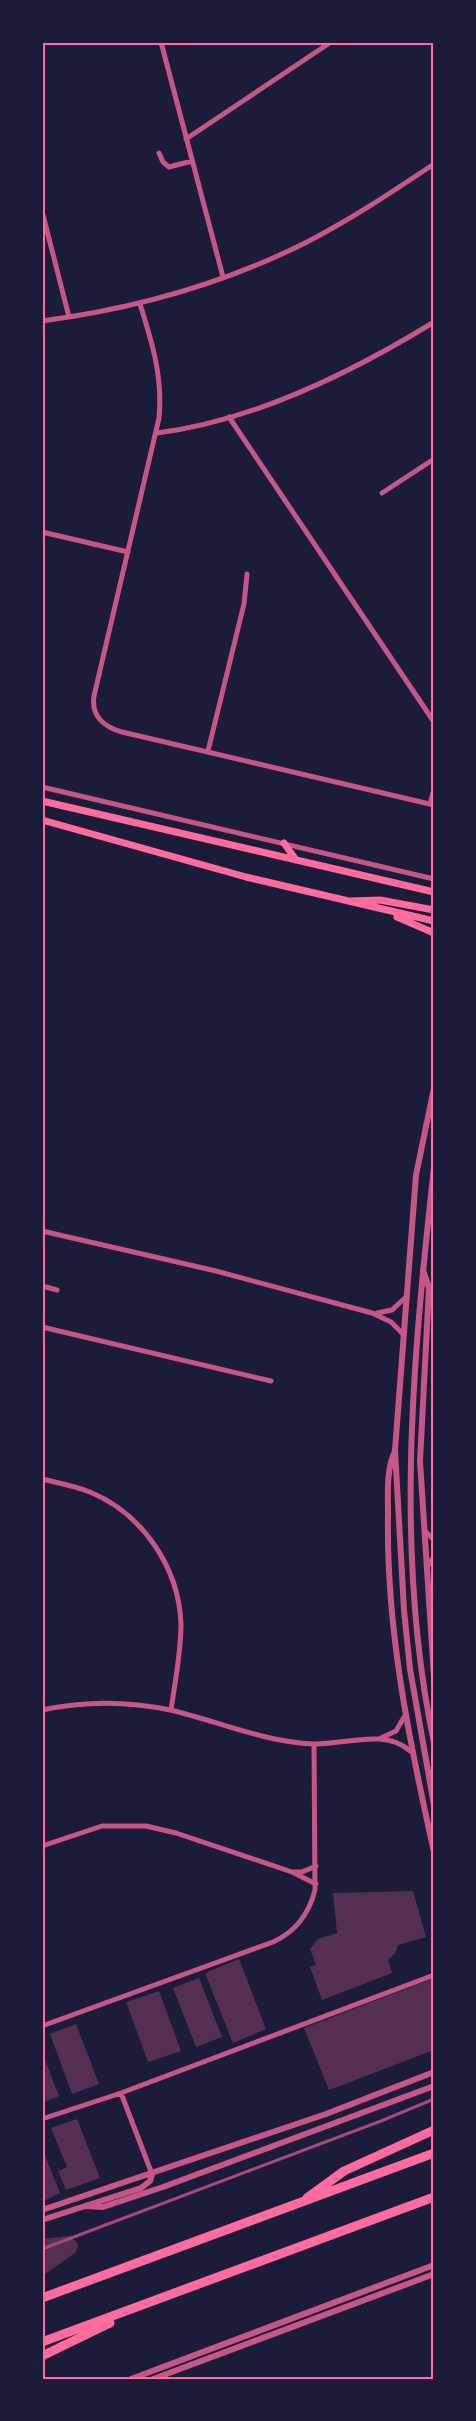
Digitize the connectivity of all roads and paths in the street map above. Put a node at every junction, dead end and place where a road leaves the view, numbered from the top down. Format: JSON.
{"nodes":[{"id":1,"x":161,"y":42,"type":"edge"},
{"id":2,"x":331,"y":42,"type":"edge"},
{"id":3,"x":186,"y":140,"type":"junction"},
{"id":4,"x":159,"y":153,"type":"dead end"},
{"id":5,"x":192,"y":161,"type":"junction"},
{"id":6,"x":434,"y":164,"type":"edge"},
{"id":7,"x":42,"y":211,"type":"edge"},
{"id":8,"x":223,"y":277,"type":"junction"},
{"id":9,"x":140,"y":304,"type":"junction"},
{"id":10,"x":69,"y":317,"type":"junction"},
{"id":11,"x":42,"y":321,"type":"edge"},
{"id":12,"x":434,"y":322,"type":"edge"},
{"id":13,"x":229,"y":417,"type":"junction"},
{"id":14,"x":157,"y":433,"type":"junction"},
{"id":15,"x":434,"y":459,"type":"edge"},
{"id":16,"x":381,"y":494,"type":"dead end"},
{"id":17,"x":42,"y":532,"type":"edge"},
{"id":18,"x":128,"y":552,"type":"junction"},
{"id":19,"x":247,"y":574,"type":"dead end"},
{"id":20,"x":434,"y":722,"type":"edge"},
{"id":21,"x":208,"y":751,"type":"junction"},
{"id":22,"x":42,"y":787,"type":"edge"},
{"id":23,"x":434,"y":789,"type":"edge"},
{"id":24,"x":42,"y":801,"type":"edge"},
{"id":25,"x":432,"y":804,"type":"edge"},
{"id":26,"x":42,"y":820,"type":"edge"},
{"id":27,"x":284,"y":843,"type":"junction"},
{"id":28,"x":296,"y":860,"type":"junction"},
{"id":29,"x":434,"y":879,"type":"edge"},
{"id":30,"x":434,"y":892,"type":"edge"},
{"id":31,"x":346,"y":902,"type":"junction"},
{"id":32,"x":375,"y":909,"type":"junction"},
{"id":33,"x":434,"y":910,"type":"edge"},
{"id":34,"x":434,"y":921,"type":"edge"},
{"id":35,"x":434,"y":933,"type":"edge"},
{"id":36,"x":434,"y":1088,"type":"edge"},
{"id":37,"x":434,"y":1167,"type":"edge"},
{"id":38,"x":433,"y":1184,"type":"edge"},
{"id":39,"x":42,"y":1231,"type":"edge"},
{"id":40,"x":423,"y":1270,"type":"junction"},
{"id":41,"x":42,"y":1286,"type":"edge"},
{"id":42,"x":57,"y":1290,"type":"dead end"},
{"id":43,"x":408,"y":1295,"type":"junction"},
{"id":44,"x":372,"y":1313,"type":"junction"},
{"id":45,"x":42,"y":1327,"type":"edge"},
{"id":46,"x":404,"y":1335,"type":"junction"},
{"id":47,"x":271,"y":1381,"type":"dead end"},
{"id":48,"x":395,"y":1450,"type":"junction"},
{"id":49,"x":42,"y":1479,"type":"edge"},
{"id":50,"x":424,"y":1531,"type":"junction"},
{"id":51,"x":434,"y":1539,"type":"edge"},
{"id":52,"x":434,"y":1556,"type":"edge"},
{"id":53,"x":426,"y":1569,"type":"junction"},
{"id":54,"x":434,"y":1677,"type":"edge"},
{"id":55,"x":42,"y":1710,"type":"edge"},
{"id":56,"x":171,"y":1710,"type":"junction"},
{"id":57,"x":404,"y":1717,"type":"junction"},
{"id":58,"x":380,"y":1738,"type":"junction"},
{"id":59,"x":434,"y":1743,"type":"edge"},
{"id":60,"x":314,"y":1744,"type":"junction"},
{"id":61,"x":411,"y":1750,"type":"junction"},
{"id":62,"x":434,"y":1805,"type":"edge"},
{"id":63,"x":42,"y":1846,"type":"edge"},
{"id":64,"x":434,"y":1851,"type":"edge"},
{"id":65,"x":316,"y":1866,"type":"junction"},
{"id":66,"x":292,"y":1872,"type":"junction"},
{"id":67,"x":316,"y":1884,"type":"junction"},
{"id":68,"x":434,"y":1975,"type":"edge"},
{"id":69,"x":42,"y":2026,"type":"edge"},
{"id":70,"x":434,"y":2072,"type":"edge"},
{"id":71,"x":434,"y":2086,"type":"edge"},
{"id":72,"x":121,"y":2093,"type":"junction"},
{"id":73,"x":42,"y":2119,"type":"edge"},
{"id":74,"x":434,"y":2130,"type":"edge"},
{"id":75,"x":434,"y":2153,"type":"edge"},
{"id":76,"x":152,"y":2174,"type":"junction"},
{"id":77,"x":434,"y":2197,"type":"edge"},
{"id":78,"x":303,"y":2202,"type":"junction"},
{"id":79,"x":87,"y":2206,"type":"junction"},
{"id":80,"x":42,"y":2210,"type":"edge"},
{"id":81,"x":42,"y":2220,"type":"edge"},
{"id":82,"x":434,"y":2265,"type":"edge"},
{"id":83,"x":434,"y":2274,"type":"edge"},
{"id":84,"x":42,"y":2298,"type":"edge"},
{"id":85,"x":140,"y":2306,"type":"junction"},
{"id":86,"x":42,"y":2342,"type":"edge"},
{"id":87,"x":42,"y":2356,"type":"edge"},
{"id":88,"x":131,"y":2379,"type":"edge"},
{"id":89,"x":153,"y":2379,"type":"edge"}],
"edges":[{"from":1,"to":3,"type":"street"},
{"from":2,"to":3,"type":"street"},
{"from":3,"to":5,"type":"street"},
{"from":4,"to":5,"type":"street"},
{"from":5,"to":8,"type":"street"},
{"from":6,"to":8,"type":"street"},
{"from":7,"to":10,"type":"street"},
{"from":8,"to":9,"type":"street"},
{"from":9,"to":10,"type":"street"},
{"from":9,"to":14,"type":"street"},
{"from":10,"to":11,"type":"street"},
{"from":12,"to":13,"type":"street"},
{"from":13,"to":14,"type":"street"},
{"from":13,"to":20,"type":"street"},
{"from":14,"to":18,"type":"street"},
{"from":15,"to":16,"type":"street"},
{"from":17,"to":18,"type":"street"},
{"from":18,"to":21,"type":"street"},
{"from":19,"to":21,"type":"street"},
{"from":21,"to":25,"type":"street"},
{"from":22,"to":27,"type":"street"},
{"from":23,"to":25,"type":"street"},
{"from":24,"to":28,"type":"main road"},
{"from":26,"to":31,"type":"main road"},
{"from":27,"to":28,"type":"main road"},
{"from":27,"to":29,"type":"street"},
{"from":28,"to":30,"type":"main road"},
{"from":31,"to":32,"type":"main road"},
{"from":31,"to":33,"type":"main road"},
{"from":32,"to":34,"type":"main road"},
{"from":32,"to":35,"type":"main road"},
{"from":36,"to":43,"type":"street"},
{"from":37,"to":38,"type":"street"},
{"from":38,"to":40,"type":"street"},
{"from":39,"to":44,"type":"street"},
{"from":40,"to":50,"type":"street"},
{"from":40,"to":59,"type":"street"},
{"from":41,"to":42,"type":"street"},
{"from":43,"to":44,"type":"street"},
{"from":43,"to":46,"type":"street"},
{"from":44,"to":46,"type":"street"},
{"from":45,"to":47,"type":"street"},
{"from":46,"to":48,"type":"street"},
{"from":48,"to":57,"type":"street"},
{"from":48,"to":62,"type":"street"},
{"from":49,"to":56,"type":"street"},
{"from":50,"to":51,"type":"street"},
{"from":50,"to":53,"type":"street"},
{"from":52,"to":53,"type":"street"},
{"from":53,"to":54,"type":"street"},
{"from":55,"to":56,"type":"street"},
{"from":56,"to":60,"type":"street"},
{"from":57,"to":58,"type":"street"},
{"from":57,"to":61,"type":"street"},
{"from":58,"to":60,"type":"street"},
{"from":58,"to":61,"type":"street"},
{"from":60,"to":65,"type":"street"},
{"from":61,"to":64,"type":"street"},
{"from":63,"to":66,"type":"street"},
{"from":65,"to":66,"type":"street"},
{"from":65,"to":67,"type":"street"},
{"from":66,"to":67,"type":"street"},
{"from":67,"to":69,"type":"street"},
{"from":68,"to":72,"type":"street"},
{"from":70,"to":76,"type":"street"},
{"from":71,"to":79,"type":"street"},
{"from":72,"to":73,"type":"street"},
{"from":72,"to":76,"type":"street"},
{"from":74,"to":78,"type":"highway"},
{"from":75,"to":78,"type":"highway"},
{"from":76,"to":79,"type":"street"},
{"from":76,"to":80,"type":"street"},
{"from":77,"to":85,"type":"highway"},
{"from":78,"to":84,"type":"highway"},
{"from":79,"to":81,"type":"street"},
{"from":82,"to":88,"type":"street"},
{"from":83,"to":89,"type":"street"},
{"from":85,"to":86,"type":"highway"},
{"from":85,"to":87,"type":"highway"}]}
